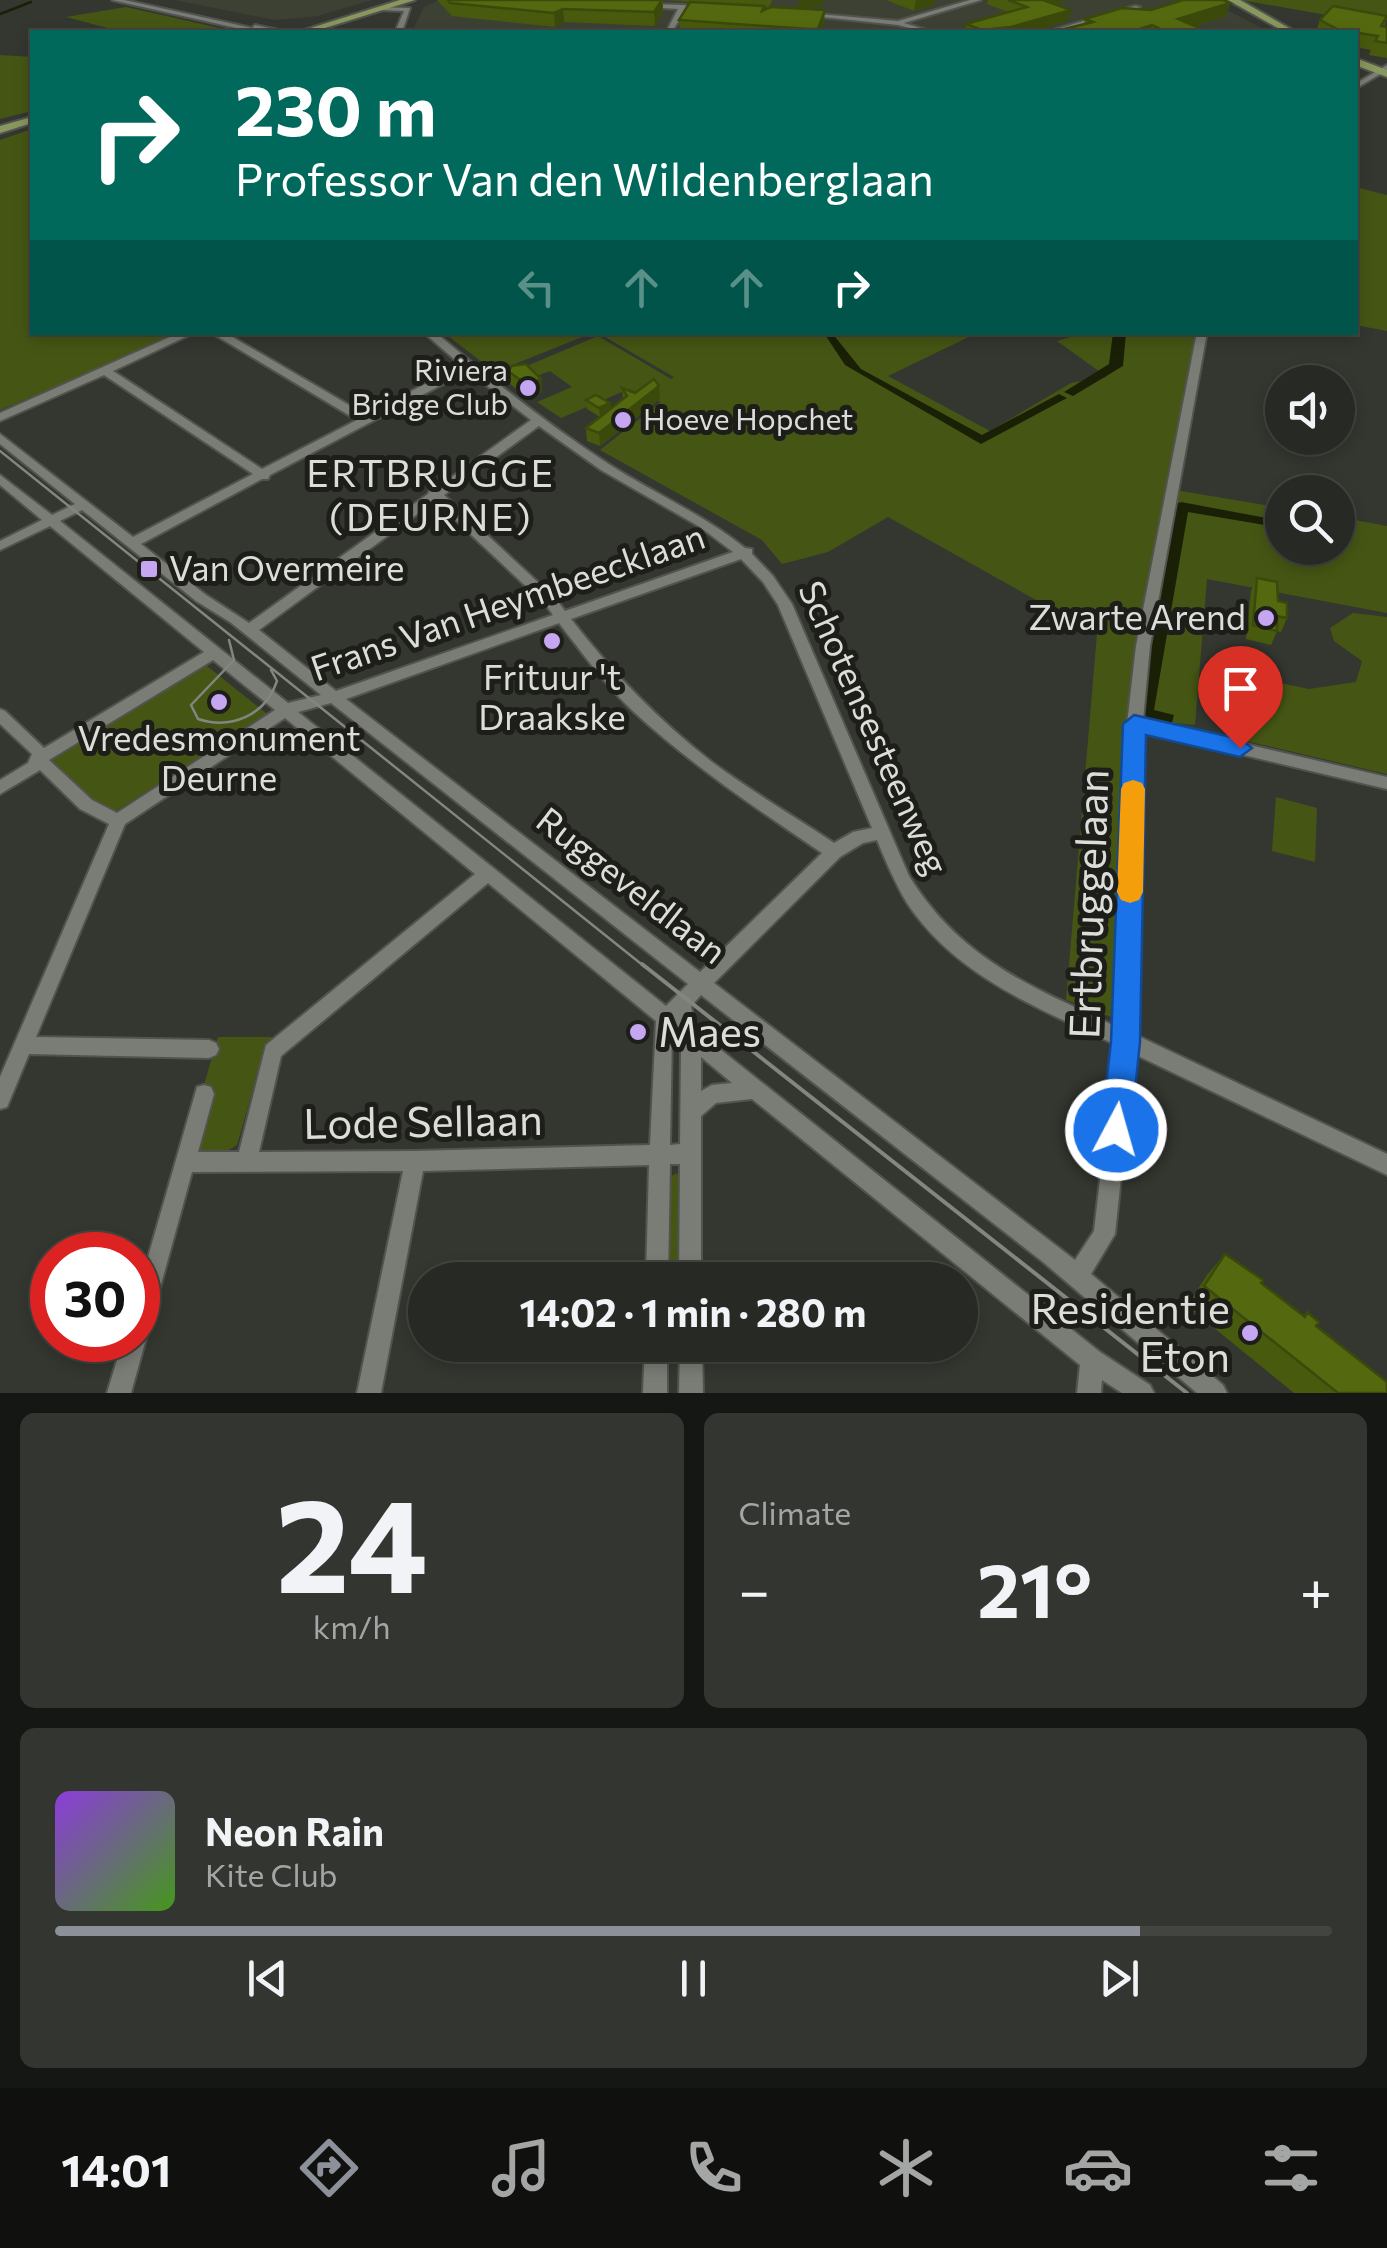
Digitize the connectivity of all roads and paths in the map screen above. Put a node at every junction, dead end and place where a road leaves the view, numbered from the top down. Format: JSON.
{"nodes":[{"id":1,"x":115,"y":0,"type":"edge"},
{"id":2,"x":393,"y":0,"type":"edge"},
{"id":3,"x":410,"y":0,"type":"edge"},
{"id":4,"x":978,"y":0,"type":"edge"},
{"id":5,"x":1222,"y":0,"type":"edge"},
{"id":6,"x":1233,"y":0,"type":"edge"},
{"id":7,"x":642,"y":5,"type":"edge"},
{"id":8,"x":1136,"y":7,"type":"edge"},
{"id":9,"x":380,"y":8,"type":"junction"},
{"id":10,"x":683,"y":8,"type":"junction"},
{"id":11,"x":722,"y":10,"type":"edge"},
{"id":12,"x":799,"y":14,"type":"edge"},
{"id":13,"x":898,"y":22,"type":"junction"},
{"id":14,"x":221,"y":24,"type":"junction"},
{"id":15,"x":252,"y":30,"type":"edge"},
{"id":16,"x":270,"y":30,"type":"edge"},
{"id":17,"x":293,"y":30,"type":"edge"},
{"id":18,"x":308,"y":30,"type":"edge"},
{"id":19,"x":400,"y":30,"type":"edge"},
{"id":20,"x":669,"y":30,"type":"edge"},
{"id":21,"x":924,"y":30,"type":"edge"},
{"id":22,"x":1057,"y":30,"type":"edge"},
{"id":23,"x":1275,"y":30,"type":"edge"},
{"id":24,"x":1287,"y":30,"type":"edge"},
{"id":25,"x":1358,"y":65,"type":"edge"},
{"id":26,"x":1383,"y":73,"type":"edge"},
{"id":27,"x":1358,"y":86,"type":"edge"},
{"id":28,"x":30,"y":118,"type":"edge"},
{"id":29,"x":0,"y":128,"type":"edge"},
{"id":30,"x":184,"y":335,"type":"edge"},
{"id":31,"x":220,"y":335,"type":"edge"},
{"id":32,"x":432,"y":335,"type":"edge"},
{"id":33,"x":1201,"y":335,"type":"edge"},
{"id":34,"x":468,"y":366,"type":"junction"},
{"id":35,"x":106,"y":370,"type":"junction"},
{"id":36,"x":0,"y":417,"type":"edge"},
{"id":37,"x":538,"y":420,"type":"junction"},
{"id":38,"x":368,"y":422,"type":"junction"},
{"id":39,"x":0,"y":438,"type":"edge"},
{"id":40,"x":264,"y":476,"type":"junction"},
{"id":41,"x":0,"y":478,"type":"edge"},
{"id":42,"x":434,"y":493,"type":"junction"},
{"id":43,"x":84,"y":504,"type":"junction"},
{"id":44,"x":51,"y":520,"type":"junction"},
{"id":45,"x":134,"y":542,"type":"junction"},
{"id":46,"x":0,"y":546,"type":"edge"},
{"id":47,"x":747,"y":552,"type":"junction"},
{"id":48,"x":561,"y":618,"type":"junction"},
{"id":49,"x":248,"y":630,"type":"junction"},
{"id":50,"x":210,"y":655,"type":"junction"},
{"id":51,"x":334,"y":697,"type":"junction"},
{"id":52,"x":288,"y":709,"type":"junction"},
{"id":53,"x":0,"y":714,"type":"edge"},
{"id":54,"x":1134,"y":724,"type":"junction"},
{"id":55,"x":36,"y":763,"type":"junction"},
{"id":56,"x":1387,"y":782,"type":"edge"},
{"id":57,"x":0,"y":788,"type":"edge"},
{"id":58,"x":119,"y":820,"type":"junction"},
{"id":59,"x":881,"y":832,"type":"junction"},
{"id":60,"x":834,"y":852,"type":"junction"},
{"id":61,"x":488,"y":874,"type":"junction"},
{"id":62,"x":701,"y":984,"type":"junction"},
{"id":63,"x":674,"y":1010,"type":"junction"},
{"id":64,"x":691,"y":1038,"type":"junction"},
{"id":65,"x":1126,"y":1042,"type":"junction"},
{"id":66,"x":23,"y":1046,"type":"junction"},
{"id":67,"x":209,"y":1050,"type":"dead end"},
{"id":68,"x":754,"y":1090,"type":"junction"},
{"id":69,"x":204,"y":1094,"type":"dead end"},
{"id":70,"x":0,"y":1100,"type":"edge"},
{"id":71,"x":691,"y":1112,"type":"junction"},
{"id":72,"x":660,"y":1154,"type":"junction"},
{"id":73,"x":689,"y":1154,"type":"junction"},
{"id":74,"x":247,"y":1161,"type":"junction"},
{"id":75,"x":188,"y":1162,"type":"junction"},
{"id":76,"x":415,"y":1162,"type":"junction"},
{"id":77,"x":1387,"y":1165,"type":"edge"},
{"id":78,"x":160,"y":1256,"type":"edge"},
{"id":79,"x":658,"y":1262,"type":"edge"},
{"id":80,"x":690,"y":1262,"type":"edge"},
{"id":81,"x":1077,"y":1276,"type":"junction"},
{"id":82,"x":1092,"y":1360,"type":"junction"},
{"id":83,"x":127,"y":1362,"type":"edge"},
{"id":84,"x":656,"y":1362,"type":"edge"},
{"id":85,"x":690,"y":1362,"type":"edge"},
{"id":86,"x":118,"y":1393,"type":"edge"},
{"id":87,"x":369,"y":1393,"type":"edge"},
{"id":88,"x":655,"y":1393,"type":"edge"},
{"id":89,"x":691,"y":1393,"type":"edge"},
{"id":90,"x":1088,"y":1393,"type":"edge"},
{"id":91,"x":1142,"y":1393,"type":"edge"},
{"id":92,"x":1216,"y":1393,"type":"edge"}],
"edges":[{"from":1,"to":14,"type":"street"},
{"from":2,"to":17,"type":"main road"},
{"from":3,"to":9,"type":"main road"},
{"from":4,"to":13,"type":"street"},
{"from":5,"to":23,"type":"main road"},
{"from":6,"to":24,"type":"main road"},
{"from":7,"to":10,"type":"street"},
{"from":8,"to":22,"type":"street"},
{"from":9,"to":18,"type":"main road"},
{"from":9,"to":19,"type":"street"},
{"from":10,"to":11,"type":"street"},
{"from":10,"to":20,"type":"street"},
{"from":12,"to":13,"type":"street"},
{"from":13,"to":21,"type":"street"},
{"from":14,"to":15,"type":"street"},
{"from":14,"to":16,"type":"street"},
{"from":25,"to":26,"type":"main road"},
{"from":26,"to":27,"type":"street"},
{"from":28,"to":29,"type":"main road"},
{"from":30,"to":35,"type":"street"},
{"from":31,"to":38,"type":"street"},
{"from":32,"to":34,"type":"street","name":"Schotensesteenweg"},
{"from":33,"to":54,"type":"street","name":"Ertbruggelaan"},
{"from":34,"to":37,"type":"street","name":"Schotensesteenweg"},
{"from":34,"to":38,"type":"street"},
{"from":35,"to":36,"type":"street"},
{"from":35,"to":40,"type":"street"},
{"from":37,"to":42,"type":"street"},
{"from":37,"to":47,"type":"street","name":"Schotensesteenweg"},
{"from":38,"to":40,"type":"street"},
{"from":39,"to":43,"type":"street","name":"Ruggeveldlaan"},
{"from":40,"to":45,"type":"street"},
{"from":41,"to":44,"type":"street"},
{"from":42,"to":48,"type":"street"},
{"from":42,"to":49,"type":"street"},
{"from":43,"to":44,"type":"street"},
{"from":43,"to":45,"type":"street","name":"Ruggeveldlaan"},
{"from":44,"to":46,"type":"street"},
{"from":44,"to":50,"type":"street"},
{"from":45,"to":49,"type":"street","name":"Ruggeveldlaan"},
{"from":47,"to":48,"type":"street","name":"Frans Van Heymbeecklaan"},
{"from":47,"to":59,"type":"street","name":"Schotensesteenweg"},
{"from":48,"to":51,"type":"street","name":"Frans Van Heymbeecklaan"},
{"from":48,"to":60,"type":"street"},
{"from":49,"to":51,"type":"street","name":"Ruggeveldlaan"},
{"from":50,"to":52,"type":"street"},
{"from":50,"to":55,"type":"street"},
{"from":51,"to":52,"type":"street","name":"Frans Van Heymbeecklaan"},
{"from":51,"to":62,"type":"street","name":"Ruggeveldlaan"},
{"from":52,"to":58,"type":"street","name":"Frans Van Heymbeecklaan"},
{"from":52,"to":61,"type":"street"},
{"from":53,"to":55,"type":"street"},
{"from":54,"to":56,"type":"street"},
{"from":54,"to":65,"type":"street","name":"Ertbruggelaan"},
{"from":55,"to":57,"type":"street"},
{"from":55,"to":58,"type":"street"},
{"from":58,"to":66,"type":"street"},
{"from":59,"to":60,"type":"street"},
{"from":59,"to":65,"type":"street","name":"Schotensesteenweg"},
{"from":60,"to":62,"type":"street"},
{"from":61,"to":63,"type":"street"},
{"from":61,"to":74,"type":"street"},
{"from":62,"to":63,"type":"street"},
{"from":62,"to":81,"type":"street","name":"Ruggeveldlaan"},
{"from":63,"to":64,"type":"street"},
{"from":63,"to":72,"type":"street"},
{"from":64,"to":68,"type":"street"},
{"from":64,"to":71,"type":"street"},
{"from":65,"to":77,"type":"street","name":"Schotensesteenweg"},
{"from":65,"to":81,"type":"street","name":"Ertbruggelaan"},
{"from":66,"to":67,"type":"street"},
{"from":66,"to":70,"type":"street"},
{"from":68,"to":71,"type":"street"},
{"from":68,"to":82,"type":"street"},
{"from":69,"to":75,"type":"street"},
{"from":71,"to":73,"type":"street"},
{"from":72,"to":73,"type":"street","name":"Lode Sellaan"},
{"from":72,"to":76,"type":"street","name":"Lode Sellaan"},
{"from":72,"to":79,"type":"street"},
{"from":73,"to":80,"type":"street"},
{"from":74,"to":75,"type":"street","name":"Lode Sellaan"},
{"from":74,"to":76,"type":"street","name":"Lode Sellaan"},
{"from":75,"to":78,"type":"street"},
{"from":76,"to":87,"type":"street"},
{"from":81,"to":92,"type":"street","name":"Ruggeveldlaan"},
{"from":82,"to":90,"type":"street"},
{"from":82,"to":91,"type":"street"},
{"from":83,"to":86,"type":"street"},
{"from":84,"to":88,"type":"street"},
{"from":85,"to":89,"type":"street"}]}
